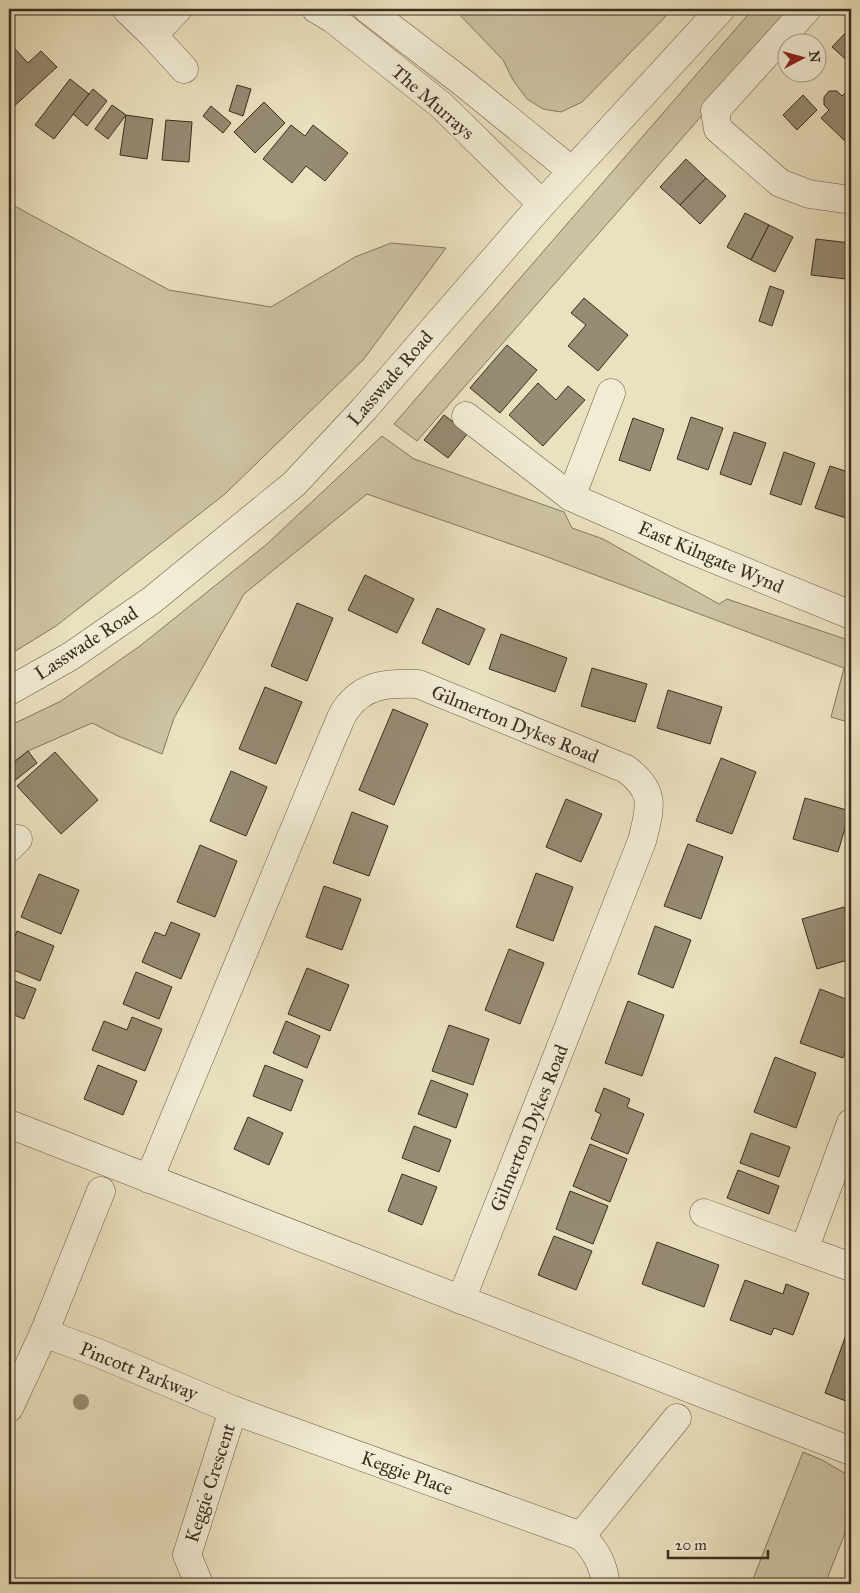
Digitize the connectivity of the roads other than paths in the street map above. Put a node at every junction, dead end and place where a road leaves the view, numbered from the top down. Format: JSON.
{"nodes":[{"id":1,"x":126,"y":9,"type":"edge"},
{"id":2,"x":178,"y":9,"type":"edge"},
{"id":3,"x":316,"y":9,"type":"edge"},
{"id":4,"x":367,"y":9,"type":"edge"},
{"id":5,"x":722,"y":9,"type":"edge"},
{"id":6,"x":807,"y":9,"type":"edge"},
{"id":7,"x":153,"y":35,"type":"junction"},
{"id":8,"x":184,"y":69,"type":"dead end"},
{"id":9,"x":572,"y":171,"type":"junction"},
{"id":10,"x":851,"y":200,"type":"edge"},
{"id":11,"x":542,"y":204,"type":"junction"},
{"id":12,"x":611,"y":393,"type":"dead end"},
{"id":13,"x":466,"y":416,"type":"dead end"},
{"id":14,"x":571,"y":497,"type":"junction"},
{"id":15,"x":851,"y":615,"type":"edge"},
{"id":16,"x":9,"y":691,"type":"edge"},
{"id":17,"x":851,"y":1123,"type":"edge"},
{"id":18,"x":9,"y":1124,"type":"edge"},
{"id":19,"x":148,"y":1178,"type":"junction"},
{"id":20,"x":101,"y":1190,"type":"dead end"},
{"id":21,"x":704,"y":1214,"type":"dead end"},
{"id":22,"x":804,"y":1250,"type":"junction"},
{"id":23,"x":851,"y":1267,"type":"edge"},
{"id":24,"x":461,"y":1300,"type":"junction"},
{"id":25,"x":44,"y":1333,"type":"junction"},
{"id":26,"x":9,"y":1408,"type":"edge"},
{"id":27,"x":233,"y":1410,"type":"junction"},
{"id":28,"x":677,"y":1418,"type":"dead end"},
{"id":29,"x":851,"y":1451,"type":"edge"},
{"id":30,"x":581,"y":1536,"type":"junction"},
{"id":31,"x":199,"y":1584,"type":"edge"},
{"id":32,"x":606,"y":1584,"type":"edge"}],
"edges":[{"from":1,"to":7,"type":"street"},
{"from":2,"to":7,"type":"street"},
{"from":3,"to":11,"type":"street","name":"The Murrays"},
{"from":4,"to":9,"type":"street","name":"The Murrays"},
{"from":5,"to":9,"type":"street","name":"Lasswade Road"},
{"from":6,"to":10,"type":"street"},
{"from":7,"to":8,"type":"street"},
{"from":9,"to":11,"type":"street","name":"Lasswade Road"},
{"from":11,"to":16,"type":"street","name":"Lasswade Road"},
{"from":12,"to":14,"type":"street"},
{"from":13,"to":14,"type":"street","name":"East Kilngate Wynd"},
{"from":14,"to":15,"type":"street","name":"East Kilngate Wynd"},
{"from":17,"to":22,"type":"street"},
{"from":18,"to":19,"type":"street"},
{"from":19,"to":24,"type":"street"},
{"from":19,"to":24,"type":"street","name":"Gilmerton Dykes Road"},
{"from":20,"to":25,"type":"street"},
{"from":21,"to":22,"type":"street"},
{"from":22,"to":23,"type":"street"},
{"from":24,"to":29,"type":"street"},
{"from":25,"to":26,"type":"street"},
{"from":25,"to":27,"type":"street","name":"Pincott Parkway"},
{"from":27,"to":30,"type":"street","name":"Keggie Place"},
{"from":27,"to":31,"type":"street","name":"Keggie Crescent"},
{"from":28,"to":30,"type":"street"},
{"from":30,"to":32,"type":"street","name":"Keggie Place"}]}
